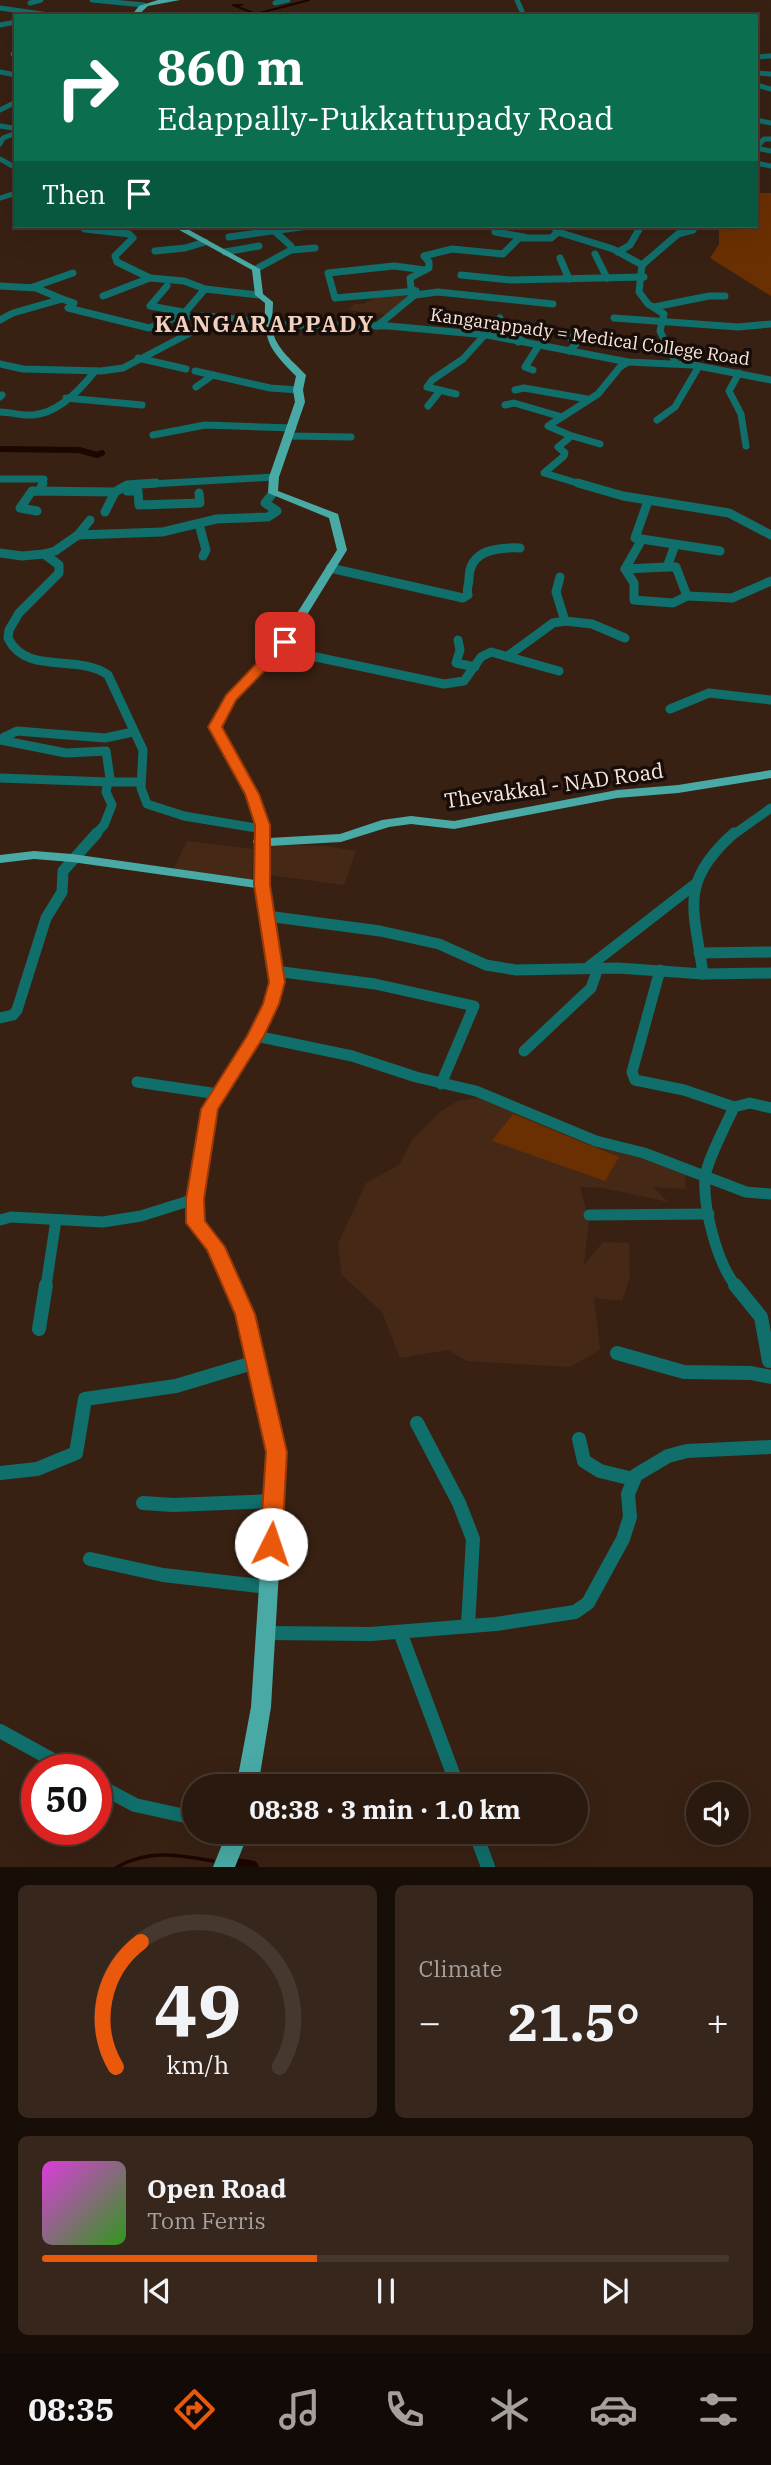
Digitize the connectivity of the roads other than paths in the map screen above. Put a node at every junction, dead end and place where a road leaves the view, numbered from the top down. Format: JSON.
{"nodes":[{"id":1,"x":41,"y":0,"type":"edge"},
{"id":2,"x":92,"y":0,"type":"edge"},
{"id":3,"x":177,"y":0,"type":"edge"},
{"id":4,"x":288,"y":0,"type":"edge"},
{"id":5,"x":518,"y":0,"type":"edge"},
{"id":6,"x":524,"y":0,"type":"edge"},
{"id":7,"x":30,"y":3,"type":"dead end"},
{"id":8,"x":275,"y":4,"type":"dead end"},
{"id":9,"x":144,"y":5,"type":"junction"},
{"id":10,"x":3,"y":7,"type":"edge"},
{"id":11,"x":22,"y":14,"type":"edge"},
{"id":12,"x":44,"y":14,"type":"edge"},
{"id":13,"x":135,"y":14,"type":"edge"},
{"id":14,"x":10,"y":66,"type":"dead end"},
{"id":15,"x":0,"y":70,"type":"edge"},
{"id":16,"x":771,"y":115,"type":"edge"},
{"id":17,"x":769,"y":122,"type":"edge"},
{"id":18,"x":14,"y":130,"type":"edge"},
{"id":19,"x":0,"y":144,"type":"edge"},
{"id":20,"x":0,"y":190,"type":"edge"},
{"id":21,"x":14,"y":193,"type":"edge"},
{"id":22,"x":0,"y":198,"type":"edge"},
{"id":23,"x":84,"y":228,"type":"edge"},
{"id":24,"x":180,"y":228,"type":"edge"},
{"id":25,"x":271,"y":228,"type":"edge"},
{"id":26,"x":640,"y":228,"type":"edge"},
{"id":27,"x":556,"y":229,"type":"edge"},
{"id":28,"x":692,"y":230,"type":"dead end"},
{"id":29,"x":495,"y":232,"type":"dead end"},
{"id":30,"x":229,"y":236,"type":"dead end"},
{"id":31,"x":530,"y":238,"type":"junction"},
{"id":32,"x":205,"y":242,"type":"junction"},
{"id":33,"x":259,"y":246,"type":"dead end"},
{"id":34,"x":315,"y":248,"type":"dead end"},
{"id":35,"x":291,"y":250,"type":"junction"},
{"id":36,"x":155,"y":251,"type":"dead end"},
{"id":37,"x":225,"y":252,"type":"junction"},
{"id":38,"x":618,"y":253,"type":"junction"},
{"id":39,"x":596,"y":254,"type":"dead end"},
{"id":40,"x":560,"y":258,"type":"dead end"},
{"id":41,"x":642,"y":265,"type":"junction"},
{"id":42,"x":256,"y":269,"type":"junction"},
{"id":43,"x":427,"y":270,"type":"junction"},
{"id":44,"x":73,"y":273,"type":"dead end"},
{"id":45,"x":461,"y":275,"type":"dead end"},
{"id":46,"x":45,"y":277,"type":"dead end"},
{"id":47,"x":643,"y":277,"type":"junction"},
{"id":48,"x":150,"y":278,"type":"junction"},
{"id":49,"x":607,"y":278,"type":"junction"},
{"id":50,"x":569,"y":279,"type":"junction"},
{"id":51,"x":54,"y":280,"type":"junction"},
{"id":52,"x":0,"y":286,"type":"edge"},
{"id":53,"x":167,"y":286,"type":"dead end"},
{"id":54,"x":33,"y":287,"type":"junction"},
{"id":55,"x":205,"y":289,"type":"junction"},
{"id":56,"x":416,"y":293,"type":"junction"},
{"id":57,"x":103,"y":296,"type":"dead end"},
{"id":58,"x":725,"y":296,"type":"dead end"},
{"id":59,"x":261,"y":297,"type":"junction"},
{"id":60,"x":66,"y":300,"type":"junction"},
{"id":61,"x":554,"y":304,"type":"dead end"},
{"id":62,"x":654,"y":307,"type":"junction"},
{"id":63,"x":182,"y":314,"type":"junction"},
{"id":64,"x":208,"y":316,"type":"junction"},
{"id":65,"x":500,"y":318,"type":"dead end"},
{"id":66,"x":614,"y":318,"type":"dead end"},
{"id":67,"x":0,"y":320,"type":"edge"},
{"id":68,"x":664,"y":320,"type":"junction"},
{"id":69,"x":196,"y":323,"type":"junction"},
{"id":70,"x":269,"y":324,"type":"junction"},
{"id":71,"x":771,"y":324,"type":"edge"},
{"id":72,"x":377,"y":326,"type":"junction"},
{"id":73,"x":494,"y":327,"type":"junction"},
{"id":74,"x":488,"y":335,"type":"junction"},
{"id":75,"x":569,"y":337,"type":"dead end"},
{"id":76,"x":518,"y":342,"type":"junction"},
{"id":77,"x":539,"y":345,"type":"junction"},
{"id":78,"x":569,"y":351,"type":"junction"},
{"id":79,"x":138,"y":358,"type":"junction"},
{"id":80,"x":628,"y":362,"type":"junction"},
{"id":81,"x":676,"y":363,"type":"junction"},
{"id":82,"x":0,"y":364,"type":"edge"},
{"id":83,"x":699,"y":366,"type":"junction"},
{"id":84,"x":533,"y":370,"type":"dead end"},
{"id":85,"x":95,"y":371,"type":"junction"},
{"id":86,"x":739,"y":373,"type":"junction"},
{"id":87,"x":213,"y":375,"type":"junction"},
{"id":88,"x":771,"y":380,"type":"edge"},
{"id":89,"x":298,"y":385,"type":"junction"},
{"id":90,"x":196,"y":387,"type":"dead end"},
{"id":91,"x":515,"y":390,"type":"dead end"},
{"id":92,"x":439,"y":392,"type":"junction"},
{"id":93,"x":456,"y":394,"type":"dead end"},
{"id":94,"x":66,"y":398,"type":"junction"},
{"id":95,"x":587,"y":399,"type":"junction"},
{"id":96,"x":142,"y":405,"type":"dead end"},
{"id":97,"x":428,"y":405,"type":"dead end"},
{"id":98,"x":505,"y":405,"type":"dead end"},
{"id":99,"x":0,"y":412,"type":"edge"},
{"id":100,"x":562,"y":417,"type":"junction"},
{"id":101,"x":657,"y":420,"type":"dead end"},
{"id":102,"x":292,"y":432,"type":"junction"},
{"id":103,"x":153,"y":435,"type":"dead end"},
{"id":104,"x":569,"y":435,"type":"junction"},
{"id":105,"x":351,"y":437,"type":"dead end"},
{"id":106,"x":600,"y":444,"type":"dead end"},
{"id":107,"x":746,"y":446,"type":"dead end"},
{"id":108,"x":274,"y":477,"type":"junction"},
{"id":109,"x":0,"y":479,"type":"edge"},
{"id":110,"x":40,"y":490,"type":"junction"},
{"id":111,"x":118,"y":492,"type":"junction"},
{"id":112,"x":180,"y":492,"type":"dead end"},
{"id":113,"x":199,"y":493,"type":"dead end"},
{"id":114,"x":273,"y":493,"type":"junction"},
{"id":115,"x":648,"y":501,"type":"junction"},
{"id":116,"x":177,"y":504,"type":"junction"},
{"id":117,"x":37,"y":511,"type":"dead end"},
{"id":118,"x":105,"y":512,"type":"dead end"},
{"id":119,"x":90,"y":520,"type":"dead end"},
{"id":120,"x":199,"y":524,"type":"junction"},
{"id":121,"x":78,"y":535,"type":"junction"},
{"id":122,"x":771,"y":536,"type":"edge"},
{"id":123,"x":641,"y":541,"type":"junction"},
{"id":124,"x":675,"y":545,"type":"junction"},
{"id":125,"x":520,"y":548,"type":"dead end"},
{"id":126,"x":720,"y":551,"type":"dead end"},
{"id":127,"x":2,"y":554,"type":"edge"},
{"id":128,"x":44,"y":554,"type":"junction"},
{"id":129,"x":203,"y":556,"type":"dead end"},
{"id":130,"x":667,"y":567,"type":"junction"},
{"id":131,"x":330,"y":568,"type":"junction"},
{"id":132,"x":625,"y":569,"type":"junction"},
{"id":133,"x":560,"y":577,"type":"dead end"},
{"id":134,"x":771,"y":581,"type":"edge"},
{"id":135,"x":687,"y":596,"type":"junction"},
{"id":136,"x":565,"y":621,"type":"junction"},
{"id":137,"x":625,"y":638,"type":"dead end"},
{"id":138,"x":458,"y":640,"type":"dead end"},
{"id":139,"x":278,"y":649,"type":"junction"},
{"id":140,"x":509,"y":655,"type":"junction"},
{"id":141,"x":475,"y":667,"type":"junction"},
{"id":142,"x":559,"y":671,"type":"dead end"},
{"id":143,"x":771,"y":700,"type":"edge"},
{"id":144,"x":670,"y":709,"type":"dead end"},
{"id":145,"x":133,"y":732,"type":"junction"},
{"id":146,"x":2,"y":738,"type":"edge"},
{"id":147,"x":771,"y":774,"type":"edge"},
{"id":148,"x":0,"y":778,"type":"edge"},
{"id":149,"x":108,"y":782,"type":"junction"},
{"id":150,"x":141,"y":782,"type":"junction"},
{"id":151,"x":771,"y":808,"type":"edge"},
{"id":152,"x":261,"y":835,"type":"junction"},
{"id":153,"x":72,"y":858,"type":"junction"},
{"id":154,"x":0,"y":859,"type":"edge"},
{"id":155,"x":262,"y":885,"type":"junction"},
{"id":156,"x":694,"y":885,"type":"junction"},
{"id":157,"x":267,"y":916,"type":"junction"},
{"id":158,"x":771,"y":951,"type":"edge"},
{"id":159,"x":699,"y":953,"type":"junction"},
{"id":160,"x":593,"y":968,"type":"junction"},
{"id":161,"x":660,"y":970,"type":"junction"},
{"id":162,"x":275,"y":971,"type":"junction"},
{"id":163,"x":771,"y":973,"type":"edge"},
{"id":164,"x":703,"y":974,"type":"junction"},
{"id":165,"x":0,"y":1018,"type":"edge"},
{"id":166,"x":256,"y":1036,"type":"junction"},
{"id":167,"x":524,"y":1051,"type":"dead end"},
{"id":168,"x":136,"y":1082,"type":"dead end"},
{"id":169,"x":441,"y":1084,"type":"junction"},
{"id":170,"x":218,"y":1094,"type":"junction"},
{"id":171,"x":734,"y":1107,"type":"junction"},
{"id":172,"x":771,"y":1108,"type":"edge"},
{"id":173,"x":705,"y":1176,"type":"junction"},
{"id":174,"x":771,"y":1194,"type":"edge"},
{"id":175,"x":195,"y":1199,"type":"junction"},
{"id":176,"x":709,"y":1214,"type":"junction"},
{"id":177,"x":589,"y":1215,"type":"dead end"},
{"id":178,"x":0,"y":1220,"type":"edge"},
{"id":179,"x":56,"y":1220,"type":"junction"},
{"id":180,"x":766,"y":1317,"type":"edge"},
{"id":181,"x":39,"y":1329,"type":"dead end"},
{"id":182,"x":617,"y":1353,"type":"dead end"},
{"id":183,"x":769,"y":1361,"type":"edge"},
{"id":184,"x":256,"y":1362,"type":"junction"},
{"id":185,"x":771,"y":1377,"type":"edge"},
{"id":186,"x":417,"y":1423,"type":"dead end"},
{"id":187,"x":579,"y":1439,"type":"dead end"},
{"id":188,"x":771,"y":1447,"type":"edge"},
{"id":189,"x":0,"y":1472,"type":"edge"},
{"id":190,"x":632,"y":1479,"type":"junction"},
{"id":191,"x":274,"y":1501,"type":"junction"},
{"id":192,"x":143,"y":1503,"type":"dead end"},
{"id":193,"x":90,"y":1559,"type":"dead end"},
{"id":194,"x":268,"y":1587,"type":"junction"},
{"id":195,"x":468,"y":1625,"type":"junction"},
{"id":196,"x":400,"y":1632,"type":"junction"},
{"id":197,"x":266,"y":1633,"type":"junction"},
{"id":198,"x":0,"y":1731,"type":"edge"},
{"id":199,"x":42,"y":1754,"type":"edge"},
{"id":200,"x":249,"y":1774,"type":"edge"},
{"id":201,"x":453,"y":1774,"type":"edge"},
{"id":202,"x":112,"y":1793,"type":"edge"},
{"id":203,"x":182,"y":1815,"type":"edge"},
{"id":204,"x":233,"y":1844,"type":"edge"},
{"id":205,"x":479,"y":1844,"type":"edge"},
{"id":206,"x":224,"y":1867,"type":"edge"},
{"id":207,"x":488,"y":1867,"type":"edge"}],
"edges":[{"from":1,"to":7,"type":"street"},
{"from":2,"to":9,"type":"street"},
{"from":3,"to":9,"type":"main road"},
{"from":4,"to":8,"type":"street"},
{"from":5,"to":6,"type":"street"},
{"from":9,"to":13,"type":"main road"},
{"from":10,"to":11,"type":"street"},
{"from":10,"to":12,"type":"street"},
{"from":14,"to":15,"type":"street"},
{"from":16,"to":17,"type":"street"},
{"from":18,"to":19,"type":"street"},
{"from":20,"to":21,"type":"street"},
{"from":21,"to":22,"type":"street"},
{"from":23,"to":48,"type":"street"},
{"from":24,"to":32,"type":"main road"},
{"from":25,"to":30,"type":"street"},
{"from":25,"to":35,"type":"street"},
{"from":26,"to":38,"type":"street"},
{"from":27,"to":31,"type":"street"},
{"from":27,"to":38,"type":"street"},
{"from":28,"to":41,"type":"street"},
{"from":29,"to":31,"type":"street"},
{"from":31,"to":43,"type":"street"},
{"from":32,"to":36,"type":"street"},
{"from":32,"to":37,"type":"main road"},
{"from":33,"to":37,"type":"street"},
{"from":34,"to":35,"type":"street"},
{"from":35,"to":42,"type":"street"},
{"from":37,"to":42,"type":"main road"},
{"from":38,"to":41,"type":"street"},
{"from":39,"to":49,"type":"street"},
{"from":40,"to":50,"type":"street"},
{"from":41,"to":47,"type":"street"},
{"from":42,"to":59,"type":"main road"},
{"from":43,"to":56,"type":"street"},
{"from":43,"to":56,"type":"street"},
{"from":44,"to":51,"type":"street"},
{"from":45,"to":50,"type":"street"},
{"from":46,"to":51,"type":"street"},
{"from":47,"to":49,"type":"street"},
{"from":47,"to":62,"type":"street"},
{"from":48,"to":55,"type":"street"},
{"from":48,"to":57,"type":"street"},
{"from":49,"to":50,"type":"street"},
{"from":51,"to":54,"type":"street"},
{"from":52,"to":54,"type":"street"},
{"from":53,"to":63,"type":"street"},
{"from":54,"to":60,"type":"street"},
{"from":55,"to":59,"type":"street"},
{"from":55,"to":63,"type":"street"},
{"from":56,"to":61,"type":"street"},
{"from":56,"to":72,"type":"street"},
{"from":58,"to":62,"type":"street"},
{"from":59,"to":70,"type":"main road"},
{"from":60,"to":63,"type":"street"},
{"from":60,"to":67,"type":"street"},
{"from":62,"to":68,"type":"street"},
{"from":63,"to":64,"type":"street"},
{"from":64,"to":69,"type":"street"},
{"from":64,"to":70,"type":"street"},
{"from":65,"to":73,"type":"street"},
{"from":66,"to":68,"type":"street"},
{"from":68,"to":71,"type":"street"},
{"from":68,"to":81,"type":"street"},
{"from":69,"to":70,"type":"street"},
{"from":69,"to":79,"type":"street"},
{"from":70,"to":72,"type":"street","name":"Kangarappady = Medical College Road"},
{"from":70,"to":89,"type":"main road"},
{"from":72,"to":74,"type":"street","name":"Kangarappady = Medical College Road"},
{"from":73,"to":74,"type":"street"},
{"from":73,"to":76,"type":"street"},
{"from":74,"to":76,"type":"street","name":"Kangarappady = Medical College Road"},
{"from":74,"to":92,"type":"street"},
{"from":75,"to":78,"type":"street"},
{"from":76,"to":77,"type":"street","name":"Kangarappady = Medical College Road"},
{"from":77,"to":78,"type":"street","name":"Kangarappady = Medical College Road"},
{"from":77,"to":84,"type":"street"},
{"from":78,"to":80,"type":"street","name":"Kangarappady = Medical College Road"},
{"from":79,"to":85,"type":"street"},
{"from":79,"to":87,"type":"street"},
{"from":80,"to":81,"type":"street","name":"Kangarappady = Medical College Road"},
{"from":80,"to":95,"type":"street"},
{"from":81,"to":83,"type":"street","name":"Kangarappady = Medical College Road"},
{"from":82,"to":85,"type":"street"},
{"from":83,"to":86,"type":"street","name":"Kangarappady = Medical College Road"},
{"from":83,"to":101,"type":"street"},
{"from":85,"to":94,"type":"street"},
{"from":86,"to":88,"type":"street","name":"Kangarappady = Medical College Road"},
{"from":86,"to":107,"type":"street"},
{"from":87,"to":89,"type":"street"},
{"from":87,"to":90,"type":"street"},
{"from":89,"to":102,"type":"main road"},
{"from":91,"to":95,"type":"street"},
{"from":92,"to":93,"type":"street"},
{"from":92,"to":97,"type":"street"},
{"from":94,"to":96,"type":"street"},
{"from":94,"to":99,"type":"street"},
{"from":95,"to":100,"type":"street"},
{"from":98,"to":100,"type":"street"},
{"from":100,"to":104,"type":"street"},
{"from":102,"to":103,"type":"street"},
{"from":102,"to":105,"type":"street"},
{"from":102,"to":108,"type":"main road"},
{"from":104,"to":106,"type":"street"},
{"from":104,"to":115,"type":"street"},
{"from":108,"to":111,"type":"street"},
{"from":108,"to":114,"type":"main road"},
{"from":109,"to":110,"type":"street"},
{"from":110,"to":111,"type":"street"},
{"from":110,"to":117,"type":"street"},
{"from":111,"to":116,"type":"street"},
{"from":111,"to":118,"type":"street"},
{"from":112,"to":116,"type":"street"},
{"from":113,"to":116,"type":"street"},
{"from":114,"to":120,"type":"street"},
{"from":114,"to":131,"type":"main road"},
{"from":115,"to":122,"type":"street"},
{"from":115,"to":123,"type":"street"},
{"from":119,"to":121,"type":"street"},
{"from":120,"to":121,"type":"street"},
{"from":120,"to":129,"type":"street"},
{"from":121,"to":128,"type":"street"},
{"from":123,"to":124,"type":"street"},
{"from":123,"to":132,"type":"street"},
{"from":124,"to":126,"type":"street"},
{"from":124,"to":130,"type":"street"},
{"from":125,"to":131,"type":"street"},
{"from":127,"to":128,"type":"street"},
{"from":128,"to":145,"type":"street"},
{"from":130,"to":132,"type":"street"},
{"from":130,"to":135,"type":"street"},
{"from":131,"to":139,"type":"main road"},
{"from":132,"to":135,"type":"street"},
{"from":133,"to":136,"type":"street"},
{"from":134,"to":135,"type":"street"},
{"from":136,"to":137,"type":"street"},
{"from":136,"to":140,"type":"street"},
{"from":138,"to":141,"type":"street"},
{"from":139,"to":141,"type":"street"},
{"from":139,"to":152,"type":"main road"},
{"from":140,"to":141,"type":"street"},
{"from":140,"to":142,"type":"street"},
{"from":143,"to":144,"type":"street"},
{"from":145,"to":146,"type":"street"},
{"from":145,"to":150,"type":"street"},
{"from":146,"to":149,"type":"street"},
{"from":147,"to":152,"type":"main road","name":"Thevakkal - NAD Road"},
{"from":148,"to":149,"type":"street"},
{"from":149,"to":150,"type":"street"},
{"from":149,"to":153,"type":"street"},
{"from":150,"to":152,"type":"street"},
{"from":151,"to":156,"type":"street"},
{"from":152,"to":155,"type":"main road"},
{"from":153,"to":154,"type":"main road"},
{"from":153,"to":155,"type":"main road"},
{"from":153,"to":165,"type":"street"},
{"from":155,"to":157,"type":"main road"},
{"from":156,"to":159,"type":"street"},
{"from":156,"to":160,"type":"street"},
{"from":157,"to":160,"type":"street"},
{"from":157,"to":162,"type":"main road"},
{"from":158,"to":159,"type":"street"},
{"from":159,"to":164,"type":"street"},
{"from":160,"to":161,"type":"street"},
{"from":160,"to":167,"type":"street"},
{"from":161,"to":164,"type":"street"},
{"from":161,"to":171,"type":"street"},
{"from":162,"to":166,"type":"main road"},
{"from":162,"to":169,"type":"street"},
{"from":163,"to":164,"type":"street"},
{"from":166,"to":169,"type":"street"},
{"from":166,"to":170,"type":"main road"},
{"from":168,"to":170,"type":"street"},
{"from":169,"to":173,"type":"street"},
{"from":170,"to":175,"type":"main road"},
{"from":171,"to":172,"type":"street"},
{"from":171,"to":173,"type":"street"},
{"from":173,"to":174,"type":"street"},
{"from":173,"to":176,"type":"street"},
{"from":175,"to":179,"type":"street"},
{"from":175,"to":184,"type":"main road"},
{"from":176,"to":177,"type":"street"},
{"from":176,"to":180,"type":"street"},
{"from":178,"to":179,"type":"street"},
{"from":179,"to":181,"type":"street"},
{"from":180,"to":183,"type":"street"},
{"from":182,"to":185,"type":"street"},
{"from":184,"to":189,"type":"street"},
{"from":184,"to":191,"type":"main road"},
{"from":186,"to":195,"type":"street"},
{"from":187,"to":190,"type":"street"},
{"from":188,"to":190,"type":"street"},
{"from":190,"to":195,"type":"street"},
{"from":191,"to":192,"type":"street"},
{"from":191,"to":194,"type":"main road"},
{"from":193,"to":194,"type":"street"},
{"from":194,"to":197,"type":"main road"},
{"from":195,"to":196,"type":"street"},
{"from":196,"to":197,"type":"street"},
{"from":196,"to":201,"type":"street"},
{"from":197,"to":200,"type":"main road"},
{"from":198,"to":199,"type":"street"},
{"from":202,"to":203,"type":"street"},
{"from":204,"to":206,"type":"main road"},
{"from":205,"to":207,"type":"street"}]}
